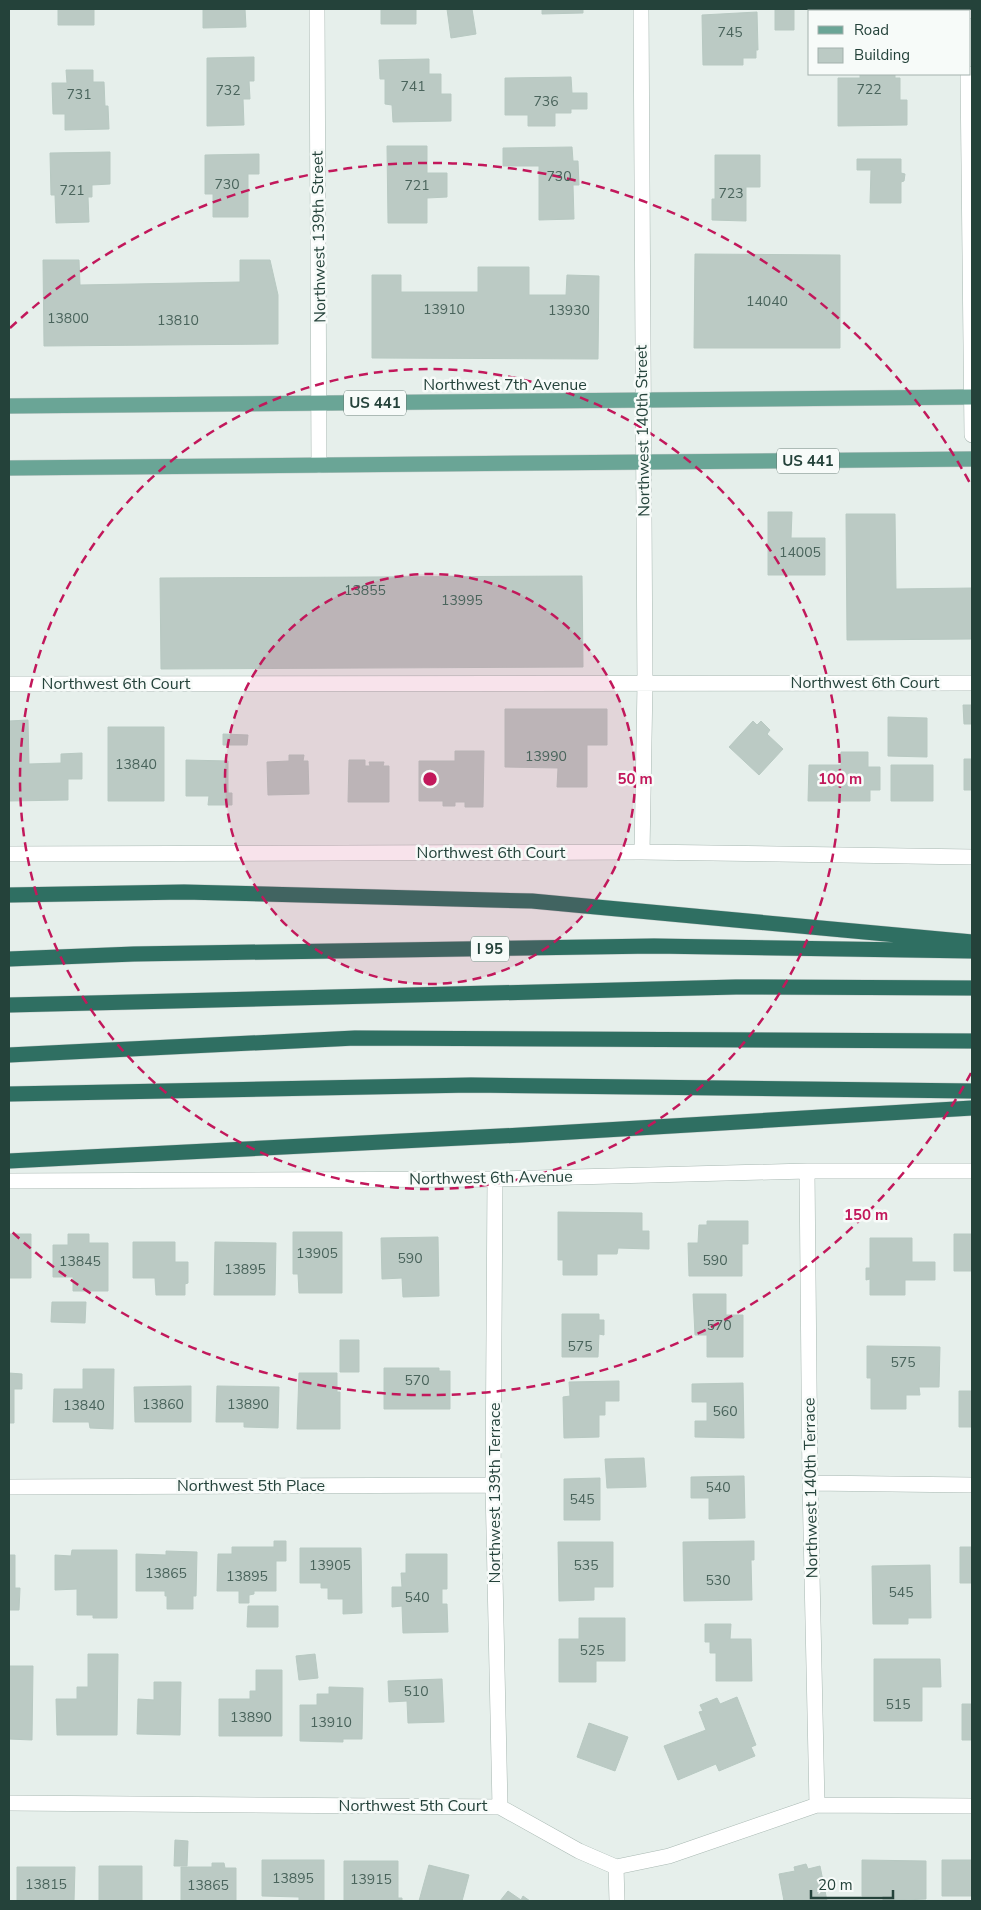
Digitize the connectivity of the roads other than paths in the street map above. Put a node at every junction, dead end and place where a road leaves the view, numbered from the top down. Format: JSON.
{"nodes":[{"id":1,"x":317,"y":9,"type":"edge"},
{"id":2,"x":641,"y":9,"type":"edge"},
{"id":3,"x":968,"y":75,"type":"edge"},
{"id":4,"x":972,"y":397,"type":"edge"},
{"id":5,"x":642,"y":401,"type":"junction"},
{"id":6,"x":320,"y":404,"type":"junction"},
{"id":7,"x":9,"y":406,"type":"edge"},
{"id":8,"x":972,"y":435,"type":"edge"},
{"id":9,"x":972,"y":459,"type":"edge"},
{"id":10,"x":643,"y":462,"type":"junction"},
{"id":11,"x":319,"y":465,"type":"junction"},
{"id":12,"x":9,"y":468,"type":"edge"},
{"id":13,"x":972,"y":683,"type":"edge"},
{"id":14,"x":9,"y":684,"type":"edge"},
{"id":15,"x":645,"y":684,"type":"junction"},
{"id":16,"x":642,"y":852,"type":"junction"},
{"id":17,"x":9,"y":854,"type":"edge"},
{"id":18,"x":972,"y":857,"type":"edge"},
{"id":19,"x":9,"y":895,"type":"edge"},
{"id":20,"x":972,"y":942,"type":"edge"},
{"id":21,"x":972,"y":951,"type":"edge"},
{"id":22,"x":9,"y":959,"type":"edge"},
{"id":23,"x":972,"y":988,"type":"edge"},
{"id":24,"x":9,"y":1005,"type":"edge"},
{"id":25,"x":972,"y":1040,"type":"edge"},
{"id":26,"x":9,"y":1054,"type":"edge"},
{"id":27,"x":972,"y":1091,"type":"edge"},
{"id":28,"x":9,"y":1094,"type":"edge"},
{"id":29,"x":972,"y":1108,"type":"edge"},
{"id":30,"x":9,"y":1160,"type":"edge"},
{"id":31,"x":807,"y":1171,"type":"junction"},
{"id":32,"x":972,"y":1171,"type":"edge"},
{"id":33,"x":496,"y":1179,"type":"junction"},
{"id":34,"x":9,"y":1181,"type":"edge"},
{"id":35,"x":810,"y":1483,"type":"junction"},
{"id":36,"x":972,"y":1484,"type":"edge"},
{"id":37,"x":493,"y":1485,"type":"junction"},
{"id":38,"x":9,"y":1487,"type":"edge"},
{"id":39,"x":9,"y":1803,"type":"edge"},
{"id":40,"x":817,"y":1805,"type":"junction"},
{"id":41,"x":972,"y":1806,"type":"edge"},
{"id":42,"x":500,"y":1807,"type":"junction"},
{"id":43,"x":616,"y":1867,"type":"junction"},
{"id":44,"x":616,"y":1901,"type":"edge"}],
"edges":[{"from":1,"to":6,"type":"street","name":"Northwest 139th Street"},
{"from":2,"to":5,"type":"street","name":"Northwest 140th Street"},
{"from":3,"to":4,"type":"street"},
{"from":4,"to":5,"type":"main road","name":"Northwest 7th Avenue","number":"US 441"},
{"from":4,"to":8,"type":"street"},
{"from":5,"to":6,"type":"main road","name":"Northwest 7th Avenue","number":"US 441"},
{"from":5,"to":10,"type":"street","name":"Northwest 140th Street"},
{"from":6,"to":7,"type":"main road","name":"Northwest 7th Avenue","number":"US 441"},
{"from":6,"to":11,"type":"street","name":"Northwest 139th Street"},
{"from":9,"to":10,"type":"main road","number":"US 441"},
{"from":10,"to":11,"type":"main road","number":"US 441"},
{"from":10,"to":15,"type":"street","name":"Northwest 140th Street"},
{"from":11,"to":12,"type":"main road","number":"US 441"},
{"from":13,"to":15,"type":"street","name":"Northwest 6th Court"},
{"from":14,"to":15,"type":"street","name":"Northwest 6th Court"},
{"from":15,"to":16,"type":"street","name":"Northwest 140th Street"},
{"from":16,"to":17,"type":"street","name":"Northwest 6th Court"},
{"from":16,"to":18,"type":"street","name":"Northwest 6th Court"},
{"from":19,"to":20,"type":"highway"},
{"from":21,"to":22,"type":"highway","number":"I 95"},
{"from":23,"to":24,"type":"highway"},
{"from":25,"to":26,"type":"highway"},
{"from":27,"to":28,"type":"highway"},
{"from":29,"to":30,"type":"highway"},
{"from":31,"to":32,"type":"street","name":"Northwest 6th Avenue"},
{"from":31,"to":33,"type":"street","name":"Northwest 6th Avenue"},
{"from":31,"to":35,"type":"street","name":"Northwest 140th Terrace"},
{"from":33,"to":34,"type":"street","name":"Northwest 6th Avenue"},
{"from":33,"to":37,"type":"street","name":"Northwest 139th Terrace"},
{"from":35,"to":36,"type":"street"},
{"from":35,"to":40,"type":"street","name":"Northwest 140th Terrace"},
{"from":37,"to":38,"type":"street","name":"Northwest 5th Place"},
{"from":37,"to":42,"type":"street","name":"Northwest 139th Terrace"},
{"from":39,"to":42,"type":"street","name":"Northwest 5th Court"},
{"from":40,"to":41,"type":"street"},
{"from":40,"to":43,"type":"street"},
{"from":42,"to":43,"type":"street","name":"Northwest 5th Court"},
{"from":43,"to":44,"type":"street"}]}
